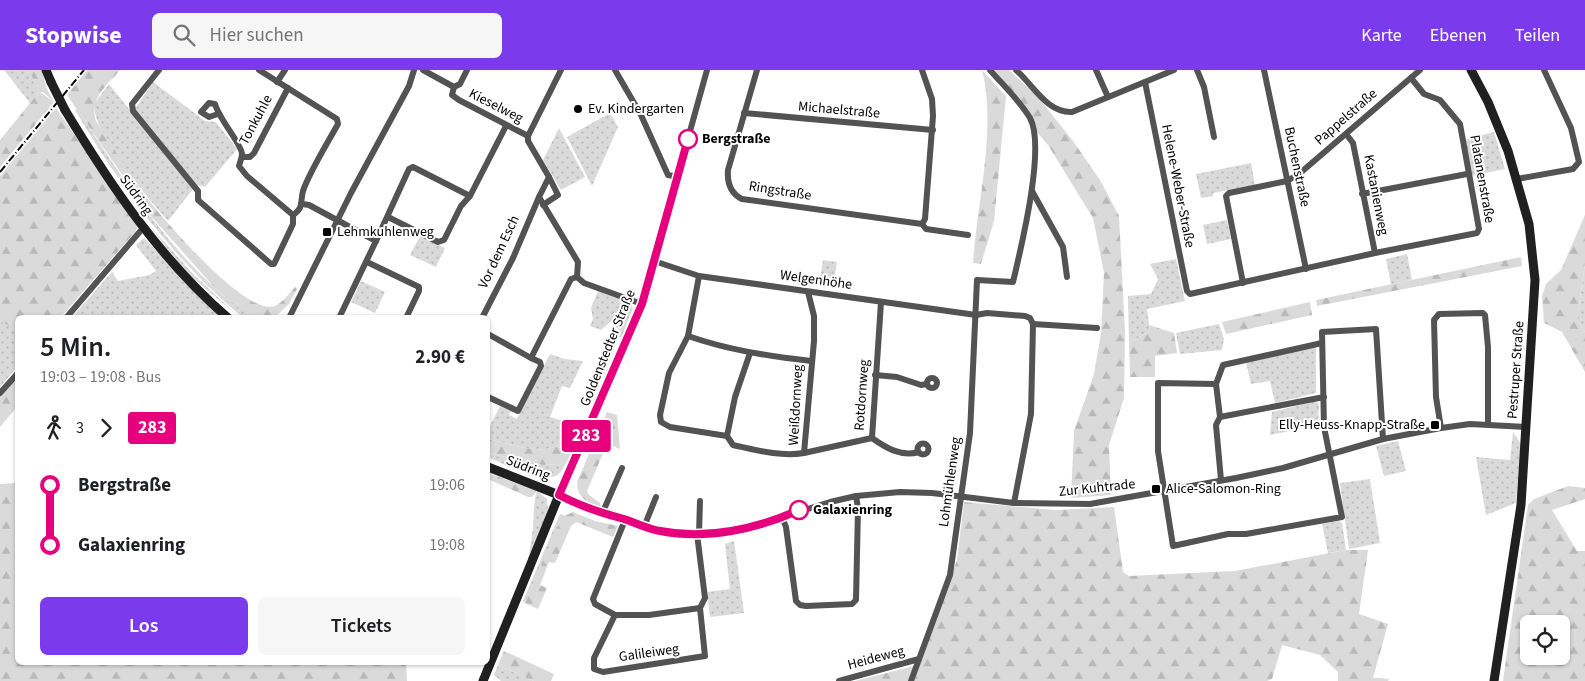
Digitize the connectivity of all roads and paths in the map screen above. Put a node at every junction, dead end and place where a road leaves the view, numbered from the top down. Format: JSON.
{"nodes":[{"id":1,"x":46,"y":70,"type":"edge"},
{"id":2,"x":159,"y":70,"type":"edge"},
{"id":3,"x":259,"y":70,"type":"edge"},
{"id":4,"x":285,"y":70,"type":"edge"},
{"id":5,"x":414,"y":70,"type":"edge"},
{"id":6,"x":423,"y":70,"type":"edge"},
{"id":7,"x":466,"y":70,"type":"edge"},
{"id":8,"x":561,"y":70,"type":"edge"},
{"id":9,"x":615,"y":70,"type":"edge"},
{"id":10,"x":707,"y":70,"type":"edge"},
{"id":11,"x":757,"y":70,"type":"edge"},
{"id":12,"x":922,"y":70,"type":"edge"},
{"id":13,"x":991,"y":70,"type":"edge"},
{"id":14,"x":1016,"y":70,"type":"edge"},
{"id":15,"x":1096,"y":70,"type":"edge"},
{"id":16,"x":1197,"y":70,"type":"edge"},
{"id":17,"x":1264,"y":70,"type":"edge"},
{"id":18,"x":1420,"y":70,"type":"edge"},
{"id":19,"x":1471,"y":70,"type":"edge"},
{"id":20,"x":1544,"y":70,"type":"edge"},
{"id":21,"x":1170,"y":71,"type":"edge"},
{"id":22,"x":1411,"y":78,"type":"junction"},
{"id":23,"x":277,"y":82,"type":"junction"},
{"id":24,"x":1145,"y":82,"type":"junction"},
{"id":25,"x":454,"y":87,"type":"junction"},
{"id":26,"x":288,"y":88,"type":"junction"},
{"id":27,"x":1108,"y":97,"type":"junction"},
{"id":28,"x":744,"y":113,"type":"junction"},
{"id":29,"x":218,"y":114,"type":"dead end"},
{"id":30,"x":506,"y":126,"type":"junction"},
{"id":31,"x":932,"y":130,"type":"junction"},
{"id":32,"x":1346,"y":134,"type":"junction"},
{"id":33,"x":528,"y":136,"type":"junction"},
{"id":34,"x":1214,"y":138,"type":"dead end"},
{"id":35,"x":243,"y":156,"type":"junction"},
{"id":36,"x":1467,"y":174,"type":"junction"},
{"id":37,"x":549,"y":177,"type":"junction"},
{"id":38,"x":678,"y":178,"type":"junction"},
{"id":39,"x":1517,"y":179,"type":"junction"},
{"id":40,"x":1287,"y":181,"type":"junction"},
{"id":41,"x":1032,"y":191,"type":"junction"},
{"id":42,"x":1362,"y":194,"type":"junction"},
{"id":43,"x":470,"y":196,"type":"junction"},
{"id":44,"x":539,"y":198,"type":"junction"},
{"id":45,"x":302,"y":204,"type":"junction"},
{"id":46,"x":543,"y":205,"type":"junction"},
{"id":47,"x":293,"y":215,"type":"junction"},
{"id":48,"x":388,"y":217,"type":"junction"},
{"id":49,"x":337,"y":221,"type":"junction"},
{"id":50,"x":922,"y":224,"type":"junction"},
{"id":51,"x":143,"y":228,"type":"junction"},
{"id":52,"x":968,"y":235,"type":"dead end"},
{"id":53,"x":376,"y":241,"type":"junction"},
{"id":54,"x":1375,"y":253,"type":"junction"},
{"id":55,"x":654,"y":261,"type":"junction"},
{"id":56,"x":367,"y":262,"type":"junction"},
{"id":57,"x":1306,"y":269,"type":"junction"},
{"id":58,"x":700,"y":276,"type":"junction"},
{"id":59,"x":577,"y":277,"type":"junction"},
{"id":60,"x":1067,"y":277,"type":"dead end"},
{"id":61,"x":1243,"y":282,"type":"junction"},
{"id":62,"x":808,"y":292,"type":"junction"},
{"id":63,"x":1190,"y":294,"type":"joint"},
{"id":64,"x":881,"y":302,"type":"junction"},
{"id":65,"x":642,"y":304,"type":"junction"},
{"id":66,"x":69,"y":315,"type":"edge"},
{"id":67,"x":225,"y":315,"type":"edge"},
{"id":68,"x":290,"y":315,"type":"edge"},
{"id":69,"x":340,"y":315,"type":"edge"},
{"id":70,"x":408,"y":315,"type":"edge"},
{"id":71,"x":484,"y":315,"type":"edge"},
{"id":72,"x":976,"y":315,"type":"junction"},
{"id":73,"x":1033,"y":324,"type":"junction"},
{"id":74,"x":1098,"y":328,"type":"dead end"},
{"id":75,"x":490,"y":335,"type":"edge"},
{"id":76,"x":688,"y":336,"type":"junction"},
{"id":77,"x":1322,"y":343,"type":"junction"},
{"id":78,"x":750,"y":354,"type":"junction"},
{"id":79,"x":531,"y":358,"type":"junction"},
{"id":80,"x":811,"y":361,"type":"junction"},
{"id":81,"x":15,"y":376,"type":"edge"},
{"id":82,"x":875,"y":376,"type":"junction"},
{"id":83,"x":927,"y":384,"type":"dead end"},
{"id":84,"x":1216,"y":384,"type":"junction"},
{"id":85,"x":0,"y":393,"type":"edge"},
{"id":86,"x":1324,"y":397,"type":"junction"},
{"id":87,"x":490,"y":398,"type":"edge"},
{"id":88,"x":1220,"y":416,"type":"junction"},
{"id":89,"x":1488,"y":425,"type":"junction"},
{"id":90,"x":1526,"y":427,"type":"junction"},
{"id":91,"x":1441,"y":428,"type":"junction"},
{"id":92,"x":726,"y":436,"type":"junction"},
{"id":93,"x":872,"y":438,"type":"junction"},
{"id":94,"x":1383,"y":439,"type":"junction"},
{"id":95,"x":919,"y":452,"type":"dead end"},
{"id":96,"x":804,"y":453,"type":"junction"},
{"id":97,"x":1328,"y":454,"type":"junction"},
{"id":98,"x":490,"y":468,"type":"edge"},
{"id":99,"x":622,"y":468,"type":"dead end"},
{"id":100,"x":1221,"y":480,"type":"junction"},
{"id":101,"x":1164,"y":491,"type":"junction"},
{"id":102,"x":559,"y":495,"type":"junction"},
{"id":103,"x":856,"y":496,"type":"junction"},
{"id":104,"x":656,"y":497,"type":"dead end"},
{"id":105,"x":959,"y":497,"type":"junction"},
{"id":106,"x":700,"y":502,"type":"dead end"},
{"id":107,"x":1014,"y":503,"type":"junction"},
{"id":108,"x":602,"y":514,"type":"junction"},
{"id":109,"x":782,"y":517,"type":"junction"},
{"id":110,"x":625,"y":520,"type":"junction"},
{"id":111,"x":644,"y":526,"type":"junction"},
{"id":112,"x":698,"y":534,"type":"junction"},
{"id":113,"x":700,"y":608,"type":"junction"},
{"id":114,"x":615,"y":615,"type":"junction"},
{"id":115,"x":920,"y":659,"type":"junction"},
{"id":116,"x":490,"y":664,"type":"edge"},
{"id":117,"x":490,"y":665,"type":"edge"},
{"id":118,"x":483,"y":681,"type":"edge"},
{"id":119,"x":839,"y":681,"type":"edge"},
{"id":120,"x":911,"y":681,"type":"edge"},
{"id":121,"x":1494,"y":681,"type":"edge"}],
"edges":[{"from":1,"to":51,"type":"street","name":"Südring","bridge":true},
{"from":2,"to":47,"type":"street"},
{"from":3,"to":23,"type":"street"},
{"from":4,"to":23,"type":"street"},
{"from":5,"to":49,"type":"street"},
{"from":6,"to":25,"type":"street","name":"Kieselweg"},
{"from":7,"to":25,"type":"street"},
{"from":8,"to":33,"type":"street"},
{"from":9,"to":38,"type":"street"},
{"from":10,"to":38,"type":"street","name":"Goldenstedter Straße"},
{"from":11,"to":28,"type":"street","name":"Ringstraße"},
{"from":12,"to":31,"type":"street"},
{"from":13,"to":41,"type":"street"},
{"from":14,"to":27,"type":"street"},
{"from":15,"to":27,"type":"street"},
{"from":16,"to":34,"type":"street"},
{"from":17,"to":40,"type":"street","name":"Buchenstraße"},
{"from":18,"to":22,"type":"street","name":"Pappelstraße"},
{"from":19,"to":39,"type":"street","name":"Pestruper Straße"},
{"from":20,"to":39,"type":"street"},
{"from":21,"to":24,"type":"street"},
{"from":22,"to":32,"type":"street","name":"Pappelstraße"},
{"from":22,"to":36,"type":"street","name":"Platanenstraße"},
{"from":23,"to":26,"type":"street"},
{"from":24,"to":27,"type":"street"},
{"from":24,"to":63,"type":"street","name":"Helene-Weber-Straße"},
{"from":25,"to":30,"type":"street","name":"Kieselweg"},
{"from":26,"to":35,"type":"street","name":"Tonkuhle"},
{"from":26,"to":45,"type":"street"},
{"from":28,"to":31,"type":"street","name":"Michaelstraße"},
{"from":28,"to":50,"type":"street","name":"Ringstraße"},
{"from":29,"to":35,"type":"street","name":"Tonkuhle"},
{"from":30,"to":33,"type":"street","name":"Kieselweg"},
{"from":30,"to":43,"type":"street"},
{"from":31,"to":50,"type":"street"},
{"from":32,"to":40,"type":"street","name":"Pappelstraße"},
{"from":32,"to":42,"type":"street","name":"Kastanienweg"},
{"from":33,"to":37,"type":"street","name":"Kieselweg"},
{"from":35,"to":47,"type":"street","name":"Tonkuhle"},
{"from":36,"to":42,"type":"street"},
{"from":36,"to":54,"type":"street","name":"Platanenstraße"},
{"from":37,"to":44,"type":"street"},
{"from":37,"to":46,"type":"street","name":"Kieselweg"},
{"from":38,"to":55,"type":"street","name":"Goldenstedter Straße"},
{"from":39,"to":90,"type":"street","name":"Pestruper Straße"},
{"from":40,"to":57,"type":"street","name":"Buchenstraße"},
{"from":40,"to":61,"type":"street"},
{"from":41,"to":60,"type":"street"},
{"from":41,"to":72,"type":"street","name":"Lohmühlenweg"},
{"from":42,"to":54,"type":"street","name":"Kastanienweg"},
{"from":43,"to":48,"type":"street"},
{"from":43,"to":48,"type":"street"},
{"from":44,"to":46,"type":"street"},
{"from":44,"to":71,"type":"street","name":"Vor dem Esch"},
{"from":45,"to":47,"type":"street"},
{"from":45,"to":49,"type":"street"},
{"from":46,"to":59,"type":"street"},
{"from":48,"to":53,"type":"street"},
{"from":49,"to":53,"type":"street"},
{"from":49,"to":68,"type":"street"},
{"from":50,"to":52,"type":"street","name":"Ringstraße"},
{"from":51,"to":66,"type":"street"},
{"from":51,"to":67,"type":"street","name":"Südring"},
{"from":53,"to":56,"type":"street"},
{"from":54,"to":57,"type":"street","name":"Kastanienweg"},
{"from":55,"to":58,"type":"street","name":"Welgenhöhe"},
{"from":55,"to":65,"type":"street","name":"Goldenstedter Straße"},
{"from":56,"to":69,"type":"street"},
{"from":56,"to":70,"type":"street"},
{"from":57,"to":61,"type":"street","name":"Kastanienweg"},
{"from":58,"to":62,"type":"street","name":"Welgenhöhe"},
{"from":58,"to":76,"type":"street"},
{"from":59,"to":65,"type":"street"},
{"from":59,"to":79,"type":"street"},
{"from":61,"to":63,"type":"street","name":"Kastanienweg"},
{"from":62,"to":64,"type":"street","name":"Welgenhöhe"},
{"from":62,"to":80,"type":"street","name":"Weißdornweg"},
{"from":64,"to":72,"type":"street","name":"Welgenhöhe"},
{"from":64,"to":82,"type":"street","name":"Rotdornweg"},
{"from":65,"to":102,"type":"street","name":"Goldenstedter Straße"},
{"from":72,"to":73,"type":"street","name":"Welgenhöhe"},
{"from":72,"to":105,"type":"street","name":"Lohmühlenweg"},
{"from":73,"to":74,"type":"street","name":"Welgenhöhe"},
{"from":73,"to":107,"type":"street"},
{"from":75,"to":79,"type":"street"},
{"from":76,"to":78,"type":"street"},
{"from":76,"to":92,"type":"street"},
{"from":77,"to":84,"type":"street"},
{"from":77,"to":86,"type":"street"},
{"from":77,"to":94,"type":"street"},
{"from":78,"to":80,"type":"street"},
{"from":78,"to":92,"type":"street"},
{"from":79,"to":87,"type":"street"},
{"from":80,"to":96,"type":"street","name":"Weißdornweg"},
{"from":81,"to":85,"type":"street"},
{"from":82,"to":83,"type":"street"},
{"from":82,"to":93,"type":"street","name":"Rotdornweg"},
{"from":84,"to":88,"type":"street"},
{"from":84,"to":101,"type":"street"},
{"from":86,"to":88,"type":"street"},
{"from":86,"to":97,"type":"street"},
{"from":88,"to":100,"type":"street"},
{"from":89,"to":90,"type":"street","name":"Zur Kuhtrade"},
{"from":89,"to":91,"type":"street","name":"Zur Kuhtrade"},
{"from":89,"to":91,"type":"street"},
{"from":90,"to":121,"type":"street","name":"Pestruper Straße"},
{"from":91,"to":94,"type":"street","name":"Zur Kuhtrade"},
{"from":92,"to":96,"type":"street"},
{"from":93,"to":95,"type":"street","name":"Rotdornweg"},
{"from":93,"to":96,"type":"street","name":"Weißdornweg"},
{"from":94,"to":97,"type":"street","name":"Zur Kuhtrade"},
{"from":97,"to":100,"type":"street","name":"Zur Kuhtrade"},
{"from":97,"to":101,"type":"street"},
{"from":98,"to":102,"type":"street","name":"Südring"},
{"from":99,"to":108,"type":"street"},
{"from":100,"to":101,"type":"street","name":"Zur Kuhtrade"},
{"from":101,"to":107,"type":"street","name":"Zur Kuhtrade"},
{"from":102,"to":108,"type":"street","name":"Zur Kuhtrade"},
{"from":102,"to":116,"type":"street","name":"Goldenstedter Straße"},
{"from":103,"to":105,"type":"street","name":"Zur Kuhtrade"},
{"from":103,"to":109,"type":"street","name":"Zur Kuhtrade"},
{"from":103,"to":109,"type":"street"},
{"from":104,"to":111,"type":"street"},
{"from":105,"to":107,"type":"street","name":"Zur Kuhtrade"},
{"from":105,"to":115,"type":"street","name":"Lohmühlenweg"},
{"from":106,"to":112,"type":"street"},
{"from":108,"to":110,"type":"street","name":"Zur Kuhtrade"},
{"from":109,"to":112,"type":"street","name":"Zur Kuhtrade"},
{"from":110,"to":111,"type":"street","name":"Zur Kuhtrade"},
{"from":110,"to":114,"type":"street"},
{"from":111,"to":112,"type":"street","name":"Zur Kuhtrade"},
{"from":112,"to":113,"type":"street"},
{"from":113,"to":114,"type":"street"},
{"from":113,"to":114,"type":"street","name":"Galileiweg"},
{"from":115,"to":119,"type":"street","name":"Heideweg"},
{"from":115,"to":120,"type":"street","name":"Lohmühlenweg"},
{"from":117,"to":118,"type":"street","name":"Goldenstedter Straße"}]}
